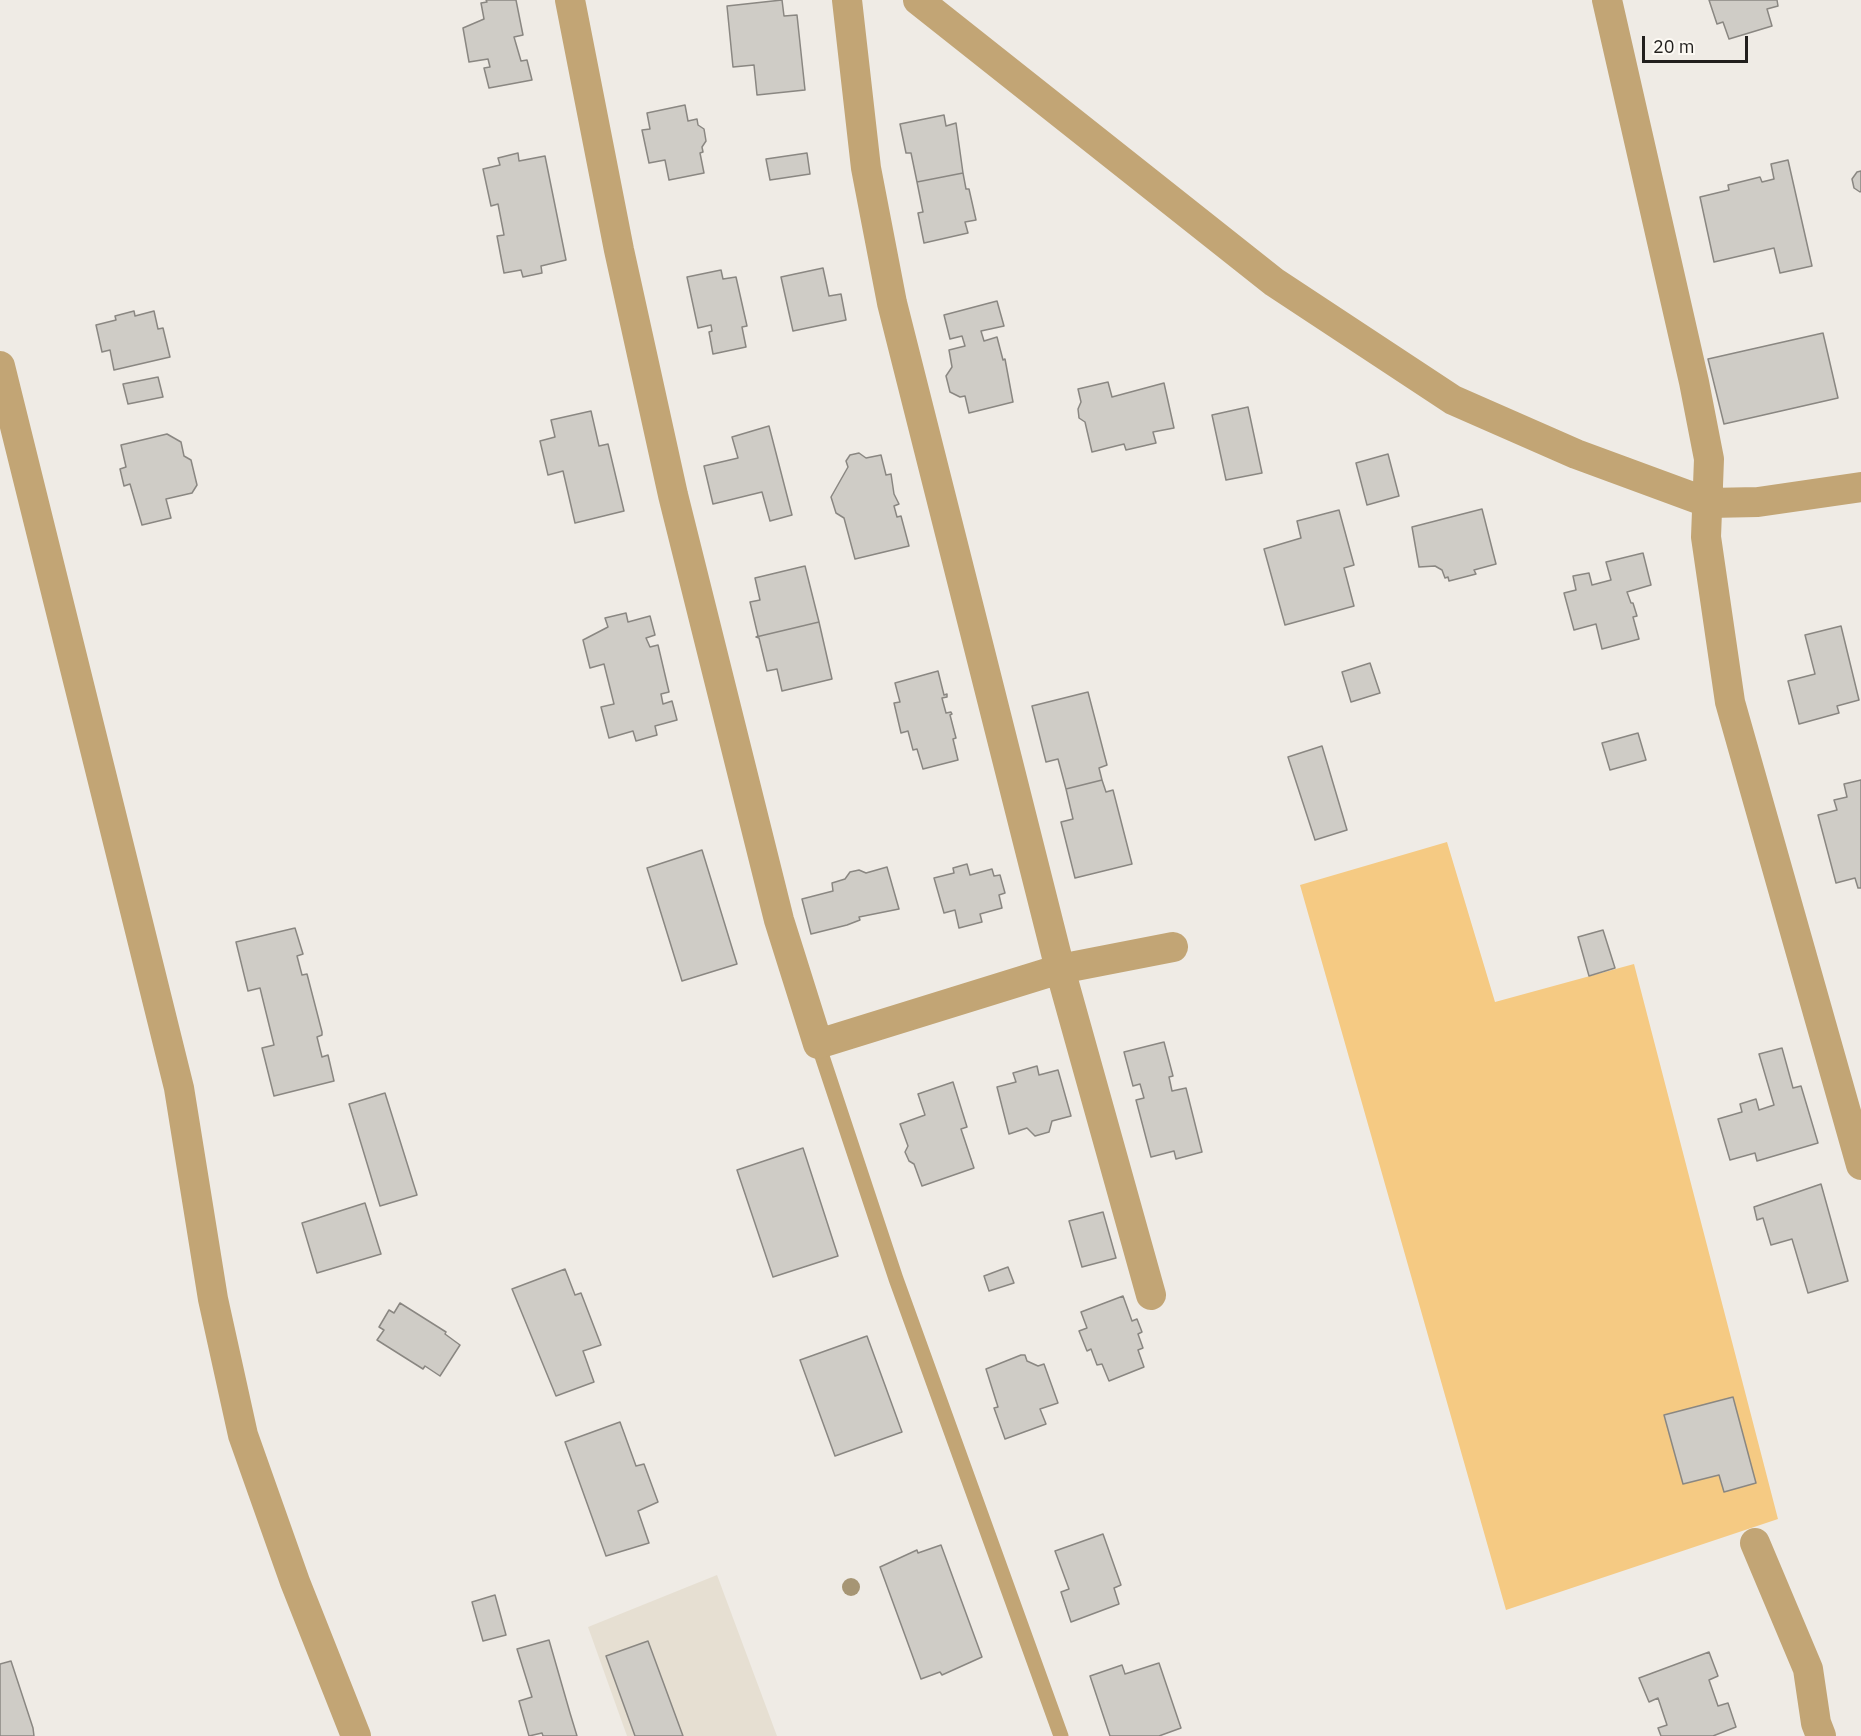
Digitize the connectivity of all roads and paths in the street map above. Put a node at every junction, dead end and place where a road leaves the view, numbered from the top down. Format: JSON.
{"nodes":[{"id":1,"x":570,"y":0,"type":"edge"},
{"id":2,"x":847,"y":0,"type":"edge"},
{"id":3,"x":918,"y":0,"type":"edge"},
{"id":4,"x":1607,"y":0,"type":"edge"},
{"id":5,"x":0,"y":366,"type":"edge"},
{"id":6,"x":1861,"y":487,"type":"edge"},
{"id":7,"x":1708,"y":503,"type":"junction"},
{"id":8,"x":1173,"y":947,"type":"dead end"},
{"id":9,"x":1060,"y":969,"type":"junction"},
{"id":10,"x":818,"y":1044,"type":"junction"},
{"id":11,"x":1861,"y":1165,"type":"edge"},
{"id":12,"x":1151,"y":1295,"type":"dead end"},
{"id":13,"x":1755,"y":1543,"type":"dead end"},
{"id":14,"x":356,"y":1736,"type":"edge"},
{"id":15,"x":1061,"y":1736,"type":"edge"},
{"id":16,"x":1821,"y":1736,"type":"edge"}],
"edges":[{"from":1,"to":10,"type":"street"},
{"from":2,"to":9,"type":"street"},
{"from":3,"to":7,"type":"street"},
{"from":4,"to":7,"type":"street"},
{"from":5,"to":14,"type":"street"},
{"from":6,"to":7,"type":"street"},
{"from":7,"to":11,"type":"street"},
{"from":8,"to":9,"type":"street"},
{"from":9,"to":10,"type":"street"},
{"from":9,"to":12,"type":"street"},
{"from":10,"to":15,"type":"lane"},
{"from":13,"to":16,"type":"street"}]}
